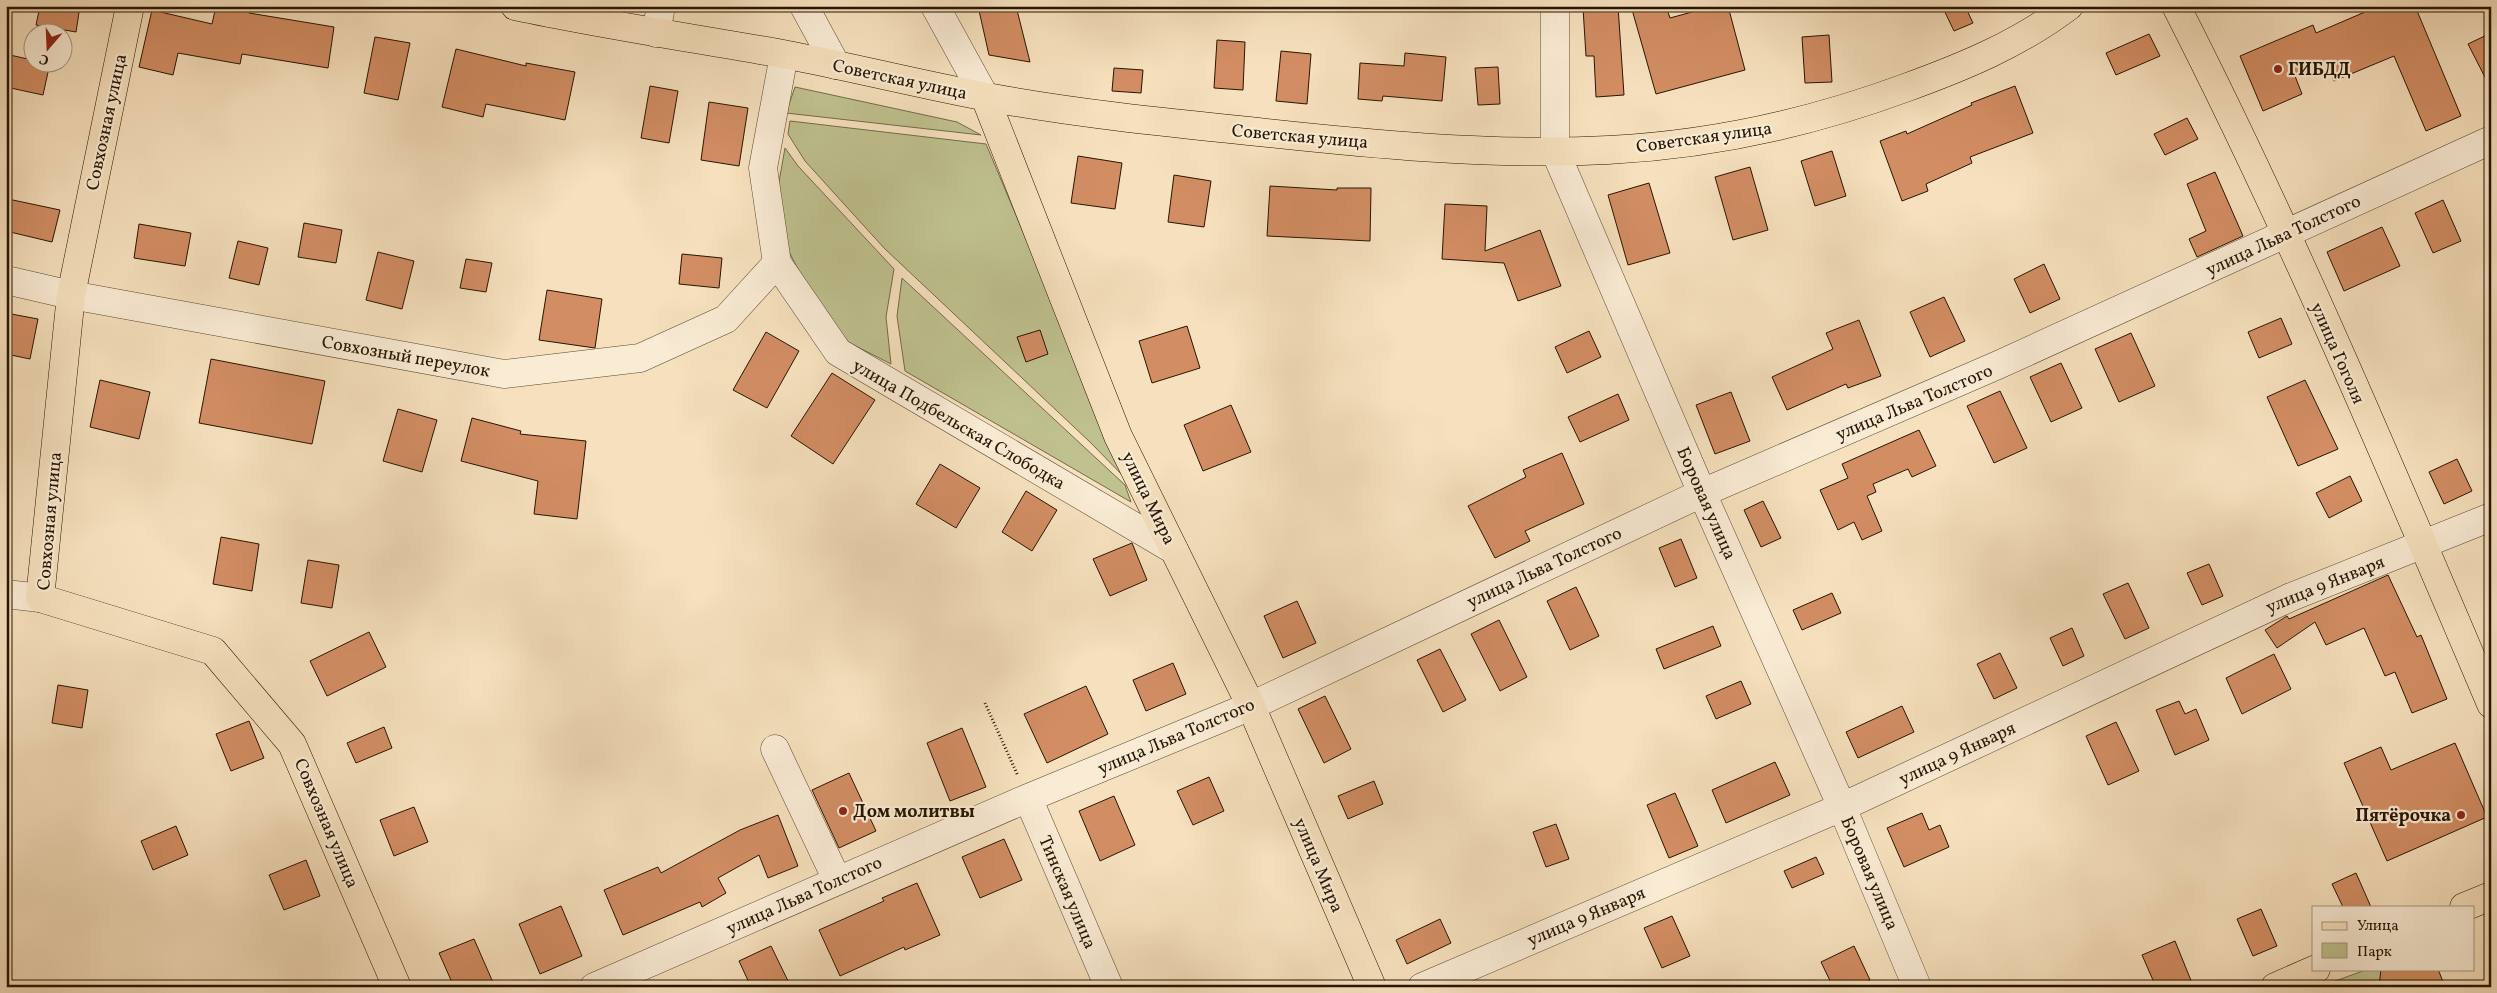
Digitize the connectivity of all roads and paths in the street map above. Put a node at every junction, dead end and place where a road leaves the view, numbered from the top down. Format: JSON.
{"nodes":[{"id":1,"x":130,"y":6,"type":"edge"},
{"id":2,"x":514,"y":6,"type":"edge"},
{"id":3,"x":661,"y":6,"type":"edge"},
{"id":4,"x":804,"y":6,"type":"edge"},
{"id":5,"x":936,"y":6,"type":"edge"},
{"id":6,"x":1555,"y":6,"type":"edge"},
{"id":7,"x":2069,"y":6,"type":"edge"},
{"id":8,"x":2176,"y":6,"type":"edge"},
{"id":9,"x":558,"y":11,"type":"edge"},
{"id":10,"x":656,"y":33,"type":"junction"},
{"id":11,"x":784,"y":54,"type":"junction"},
{"id":12,"x":836,"y":66,"type":"junction"},
{"id":13,"x":985,"y":97,"type":"junction"},
{"id":14,"x":2491,"y":140,"type":"edge"},
{"id":15,"x":1555,"y":151,"type":"junction"},
{"id":16,"x":2285,"y":235,"type":"junction"},
{"id":17,"x":777,"y":263,"type":"junction"},
{"id":18,"x":6,"y":280,"type":"edge"},
{"id":19,"x":70,"y":296,"type":"junction"},
{"id":20,"x":1702,"y":493,"type":"junction"},
{"id":21,"x":2491,"y":517,"type":"edge"},
{"id":22,"x":2423,"y":544,"type":"junction"},
{"id":23,"x":1174,"y":550,"type":"junction"},
{"id":24,"x":6,"y":594,"type":"edge"},
{"id":25,"x":40,"y":598,"type":"junction"},
{"id":26,"x":985,"y":703,"type":"dead end"},
{"id":27,"x":2491,"y":704,"type":"edge"},
{"id":28,"x":1251,"y":706,"type":"junction"},
{"id":29,"x":775,"y":749,"type":"dead end"},
{"id":30,"x":1028,"y":798,"type":"junction"},
{"id":31,"x":1842,"y":807,"type":"junction"},
{"id":32,"x":837,"y":880,"type":"junction"},
{"id":33,"x":2491,"y":896,"type":"edge"},
{"id":34,"x":2466,"y":906,"type":"edge"},
{"id":35,"x":2314,"y":970,"type":"edge"},
{"id":36,"x":397,"y":987,"type":"edge"},
{"id":37,"x":594,"y":987,"type":"edge"},
{"id":38,"x":1109,"y":987,"type":"edge"},
{"id":39,"x":1372,"y":987,"type":"edge"},
{"id":40,"x":1422,"y":987,"type":"edge"},
{"id":41,"x":1917,"y":987,"type":"edge"},
{"id":42,"x":2275,"y":987,"type":"edge"}],
"edges":[{"from":1,"to":19,"type":"main road","name":"Совхозная улица"},
{"from":2,"to":9,"type":"main road","name":"Советская улица"},
{"from":3,"to":10,"type":"street"},
{"from":4,"to":12,"type":"street"},
{"from":5,"to":13,"type":"street","name":"улица Мира"},
{"from":6,"to":15,"type":"street","name":"Боровая улица"},
{"from":7,"to":15,"type":"main road","name":"Советская улица"},
{"from":8,"to":16,"type":"main road","name":"улица Гоголя"},
{"from":9,"to":10,"type":"main road","name":"Советская улица"},
{"from":10,"to":11,"type":"main road","name":"Советская улица"},
{"from":11,"to":12,"type":"main road","name":"Советская улица"},
{"from":11,"to":17,"type":"street"},
{"from":12,"to":13,"type":"main road","name":"Советская улица"},
{"from":13,"to":15,"type":"main road","name":"Советская улица"},
{"from":13,"to":23,"type":"main road","name":"улица Мира"},
{"from":14,"to":16,"type":"street","name":"улица Льва Толстого"},
{"from":15,"to":20,"type":"street","name":"Боровая улица"},
{"from":16,"to":20,"type":"street","name":"улица Льва Толстого"},
{"from":16,"to":22,"type":"main road","name":"улица Гоголя"},
{"from":17,"to":19,"type":"street","name":"Совхозный переулок"},
{"from":17,"to":23,"type":"street","name":"улица Подбельская Слободка"},
{"from":18,"to":19,"type":"street","name":"Совхозный переулок"},
{"from":19,"to":25,"type":"main road","name":"Совхозная улица"},
{"from":20,"to":28,"type":"street","name":"улица Льва Толстого"},
{"from":20,"to":31,"type":"street","name":"Боровая улица"},
{"from":21,"to":22,"type":"street","name":"улица 9 Января"},
{"from":22,"to":27,"type":"main road","name":"улица Гоголя"},
{"from":22,"to":31,"type":"street","name":"улица 9 Января"},
{"from":23,"to":28,"type":"main road","name":"улица Мира"},
{"from":24,"to":25,"type":"street"},
{"from":25,"to":36,"type":"main road","name":"Совхозная улица"},
{"from":26,"to":30,"type":"path"},
{"from":28,"to":30,"type":"street","name":"улица Льва Толстого"},
{"from":28,"to":39,"type":"main road","name":"улица Мира"},
{"from":29,"to":32,"type":"street"},
{"from":30,"to":32,"type":"street","name":"улица Льва Толстого"},
{"from":30,"to":38,"type":"street","name":"Тинская улица"},
{"from":31,"to":40,"type":"street","name":"улица 9 Января"},
{"from":31,"to":41,"type":"street","name":"Боровая улица"},
{"from":32,"to":37,"type":"street","name":"улица Льва Толстого"},
{"from":33,"to":34,"type":"main road"},
{"from":35,"to":42,"type":"main road"}]}
